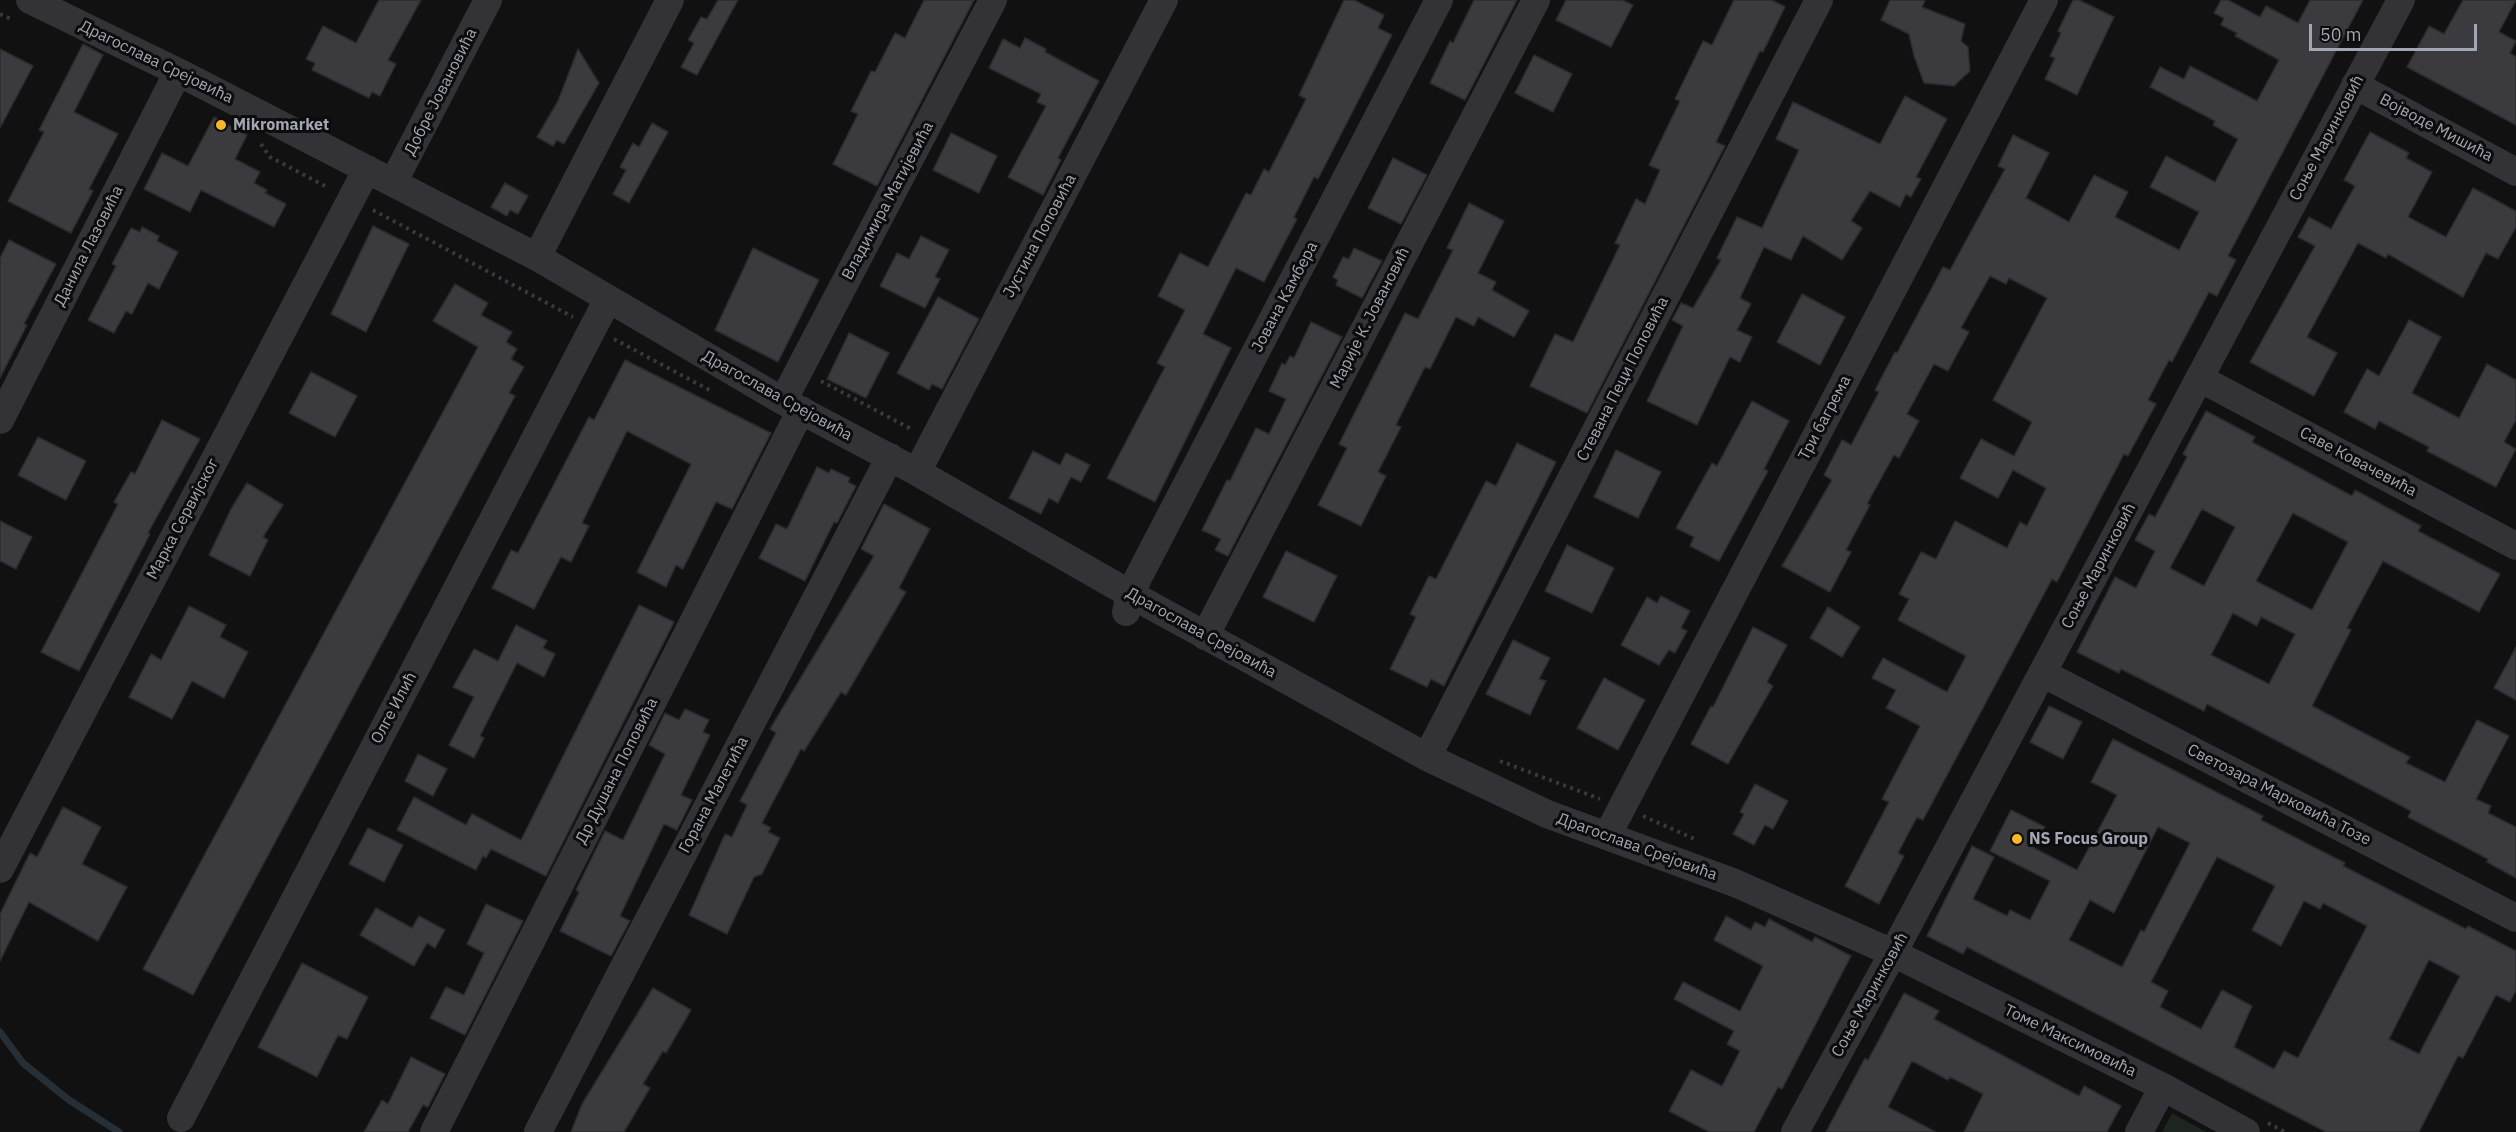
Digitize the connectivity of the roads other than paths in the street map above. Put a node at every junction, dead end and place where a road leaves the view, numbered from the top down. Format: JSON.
{"nodes":[{"id":1,"x":30,"y":0,"type":"edge"},
{"id":2,"x":488,"y":0,"type":"edge"},
{"id":3,"x":670,"y":0,"type":"edge"},
{"id":4,"x":993,"y":0,"type":"edge"},
{"id":5,"x":1164,"y":0,"type":"edge"},
{"id":6,"x":1439,"y":0,"type":"edge"},
{"id":7,"x":1536,"y":0,"type":"edge"},
{"id":8,"x":1819,"y":0,"type":"edge"},
{"id":9,"x":2044,"y":0,"type":"edge"},
{"id":10,"x":2401,"y":0,"type":"edge"},
{"id":11,"x":178,"y":72,"type":"junction"},
{"id":12,"x":2355,"y":85,"type":"junction"},
{"id":13,"x":367,"y":169,"type":"junction"},
{"id":14,"x":2516,"y":172,"type":"edge"},
{"id":15,"x":393,"y":183,"type":"junction"},
{"id":16,"x":537,"y":257,"type":"junction"},
{"id":17,"x":608,"y":299,"type":"junction"},
{"id":18,"x":2199,"y":378,"type":"junction"},
{"id":19,"x":792,"y":406,"type":"junction"},
{"id":20,"x":0,"y":420,"type":"edge"},
{"id":21,"x":890,"y":457,"type":"junction"},
{"id":22,"x":917,"y":472,"type":"junction"},
{"id":23,"x":2516,"y":546,"type":"edge"},
{"id":24,"x":1128,"y":603,"type":"junction"},
{"id":25,"x":1205,"y":636,"type":"junction"},
{"id":26,"x":2042,"y":672,"type":"junction"},
{"id":27,"x":1427,"y":757,"type":"junction"},
{"id":28,"x":1607,"y":836,"type":"junction"},
{"id":29,"x":0,"y":869,"type":"edge"},
{"id":30,"x":2516,"y":918,"type":"edge"},
{"id":31,"x":1893,"y":953,"type":"junction"},
{"id":32,"x":2163,"y":1087,"type":"junction"},
{"id":33,"x":181,"y":1118,"type":"dead end"},
{"id":34,"x":434,"y":1132,"type":"edge"},
{"id":35,"x":538,"y":1132,"type":"edge"},
{"id":36,"x":1795,"y":1132,"type":"edge"},
{"id":37,"x":2139,"y":1132,"type":"edge"},
{"id":38,"x":2246,"y":1132,"type":"edge"}],
"edges":[{"from":1,"to":11,"type":"street","name":"Драгослава Срејовића"},
{"from":2,"to":15,"type":"street","name":"Добре Јовановића"},
{"from":3,"to":16,"type":"street"},
{"from":4,"to":19,"type":"street","name":"Владимира Матијевића"},
{"from":5,"to":22,"type":"street","name":"Јустина Поповића"},
{"from":6,"to":24,"type":"street","name":"Јована Камбера"},
{"from":7,"to":25,"type":"street","name":"Марије К. Јовановић"},
{"from":8,"to":27,"type":"street","name":"Стевана Пеци Поповића"},
{"from":9,"to":28,"type":"street","name":"Три багрема"},
{"from":10,"to":12,"type":"street","name":"Соње Маринковић"},
{"from":11,"to":13,"type":"street","name":"Драгослава Срејовића"},
{"from":11,"to":20,"type":"street","name":"Данила Лазовића"},
{"from":12,"to":14,"type":"street","name":"Војводе Мишића"},
{"from":12,"to":18,"type":"street","name":"Соње Маринковић"},
{"from":13,"to":15,"type":"street","name":"Драгослава Срејовића"},
{"from":13,"to":29,"type":"street","name":"Марка Сервијског"},
{"from":15,"to":16,"type":"street","name":"Драгослава Срејовића"},
{"from":16,"to":17,"type":"street","name":"Драгослава Срејовића"},
{"from":17,"to":19,"type":"street","name":"Драгослава Срејовића"},
{"from":17,"to":33,"type":"street","name":"Олге Илић"},
{"from":18,"to":23,"type":"street","name":"Саве Ковачевића"},
{"from":18,"to":26,"type":"street","name":"Соње Маринковић"},
{"from":19,"to":21,"type":"street","name":"Драгослава Срејовића"},
{"from":19,"to":34,"type":"street","name":"Др Душана Поповића"},
{"from":21,"to":22,"type":"street","name":"Драгослава Срејовића"},
{"from":21,"to":35,"type":"street","name":"Горана Малетића"},
{"from":22,"to":24,"type":"street","name":"Драгослава Срејовића"},
{"from":24,"to":25,"type":"street","name":"Драгослава Срејовића"},
{"from":25,"to":27,"type":"street","name":"Драгослава Срејовића"},
{"from":26,"to":30,"type":"street","name":"Светозара Марковића Тозе"},
{"from":26,"to":31,"type":"street","name":"Соње Маринковић"},
{"from":27,"to":28,"type":"street","name":"Драгослава Срејовића"},
{"from":28,"to":31,"type":"street","name":"Драгослава Срејовића"},
{"from":31,"to":32,"type":"street","name":"Томе Максимовића"},
{"from":31,"to":36,"type":"street","name":"Соње Маринковић"},
{"from":32,"to":37,"type":"street"},
{"from":32,"to":38,"type":"street","name":"Томе Максимовића"}]}
